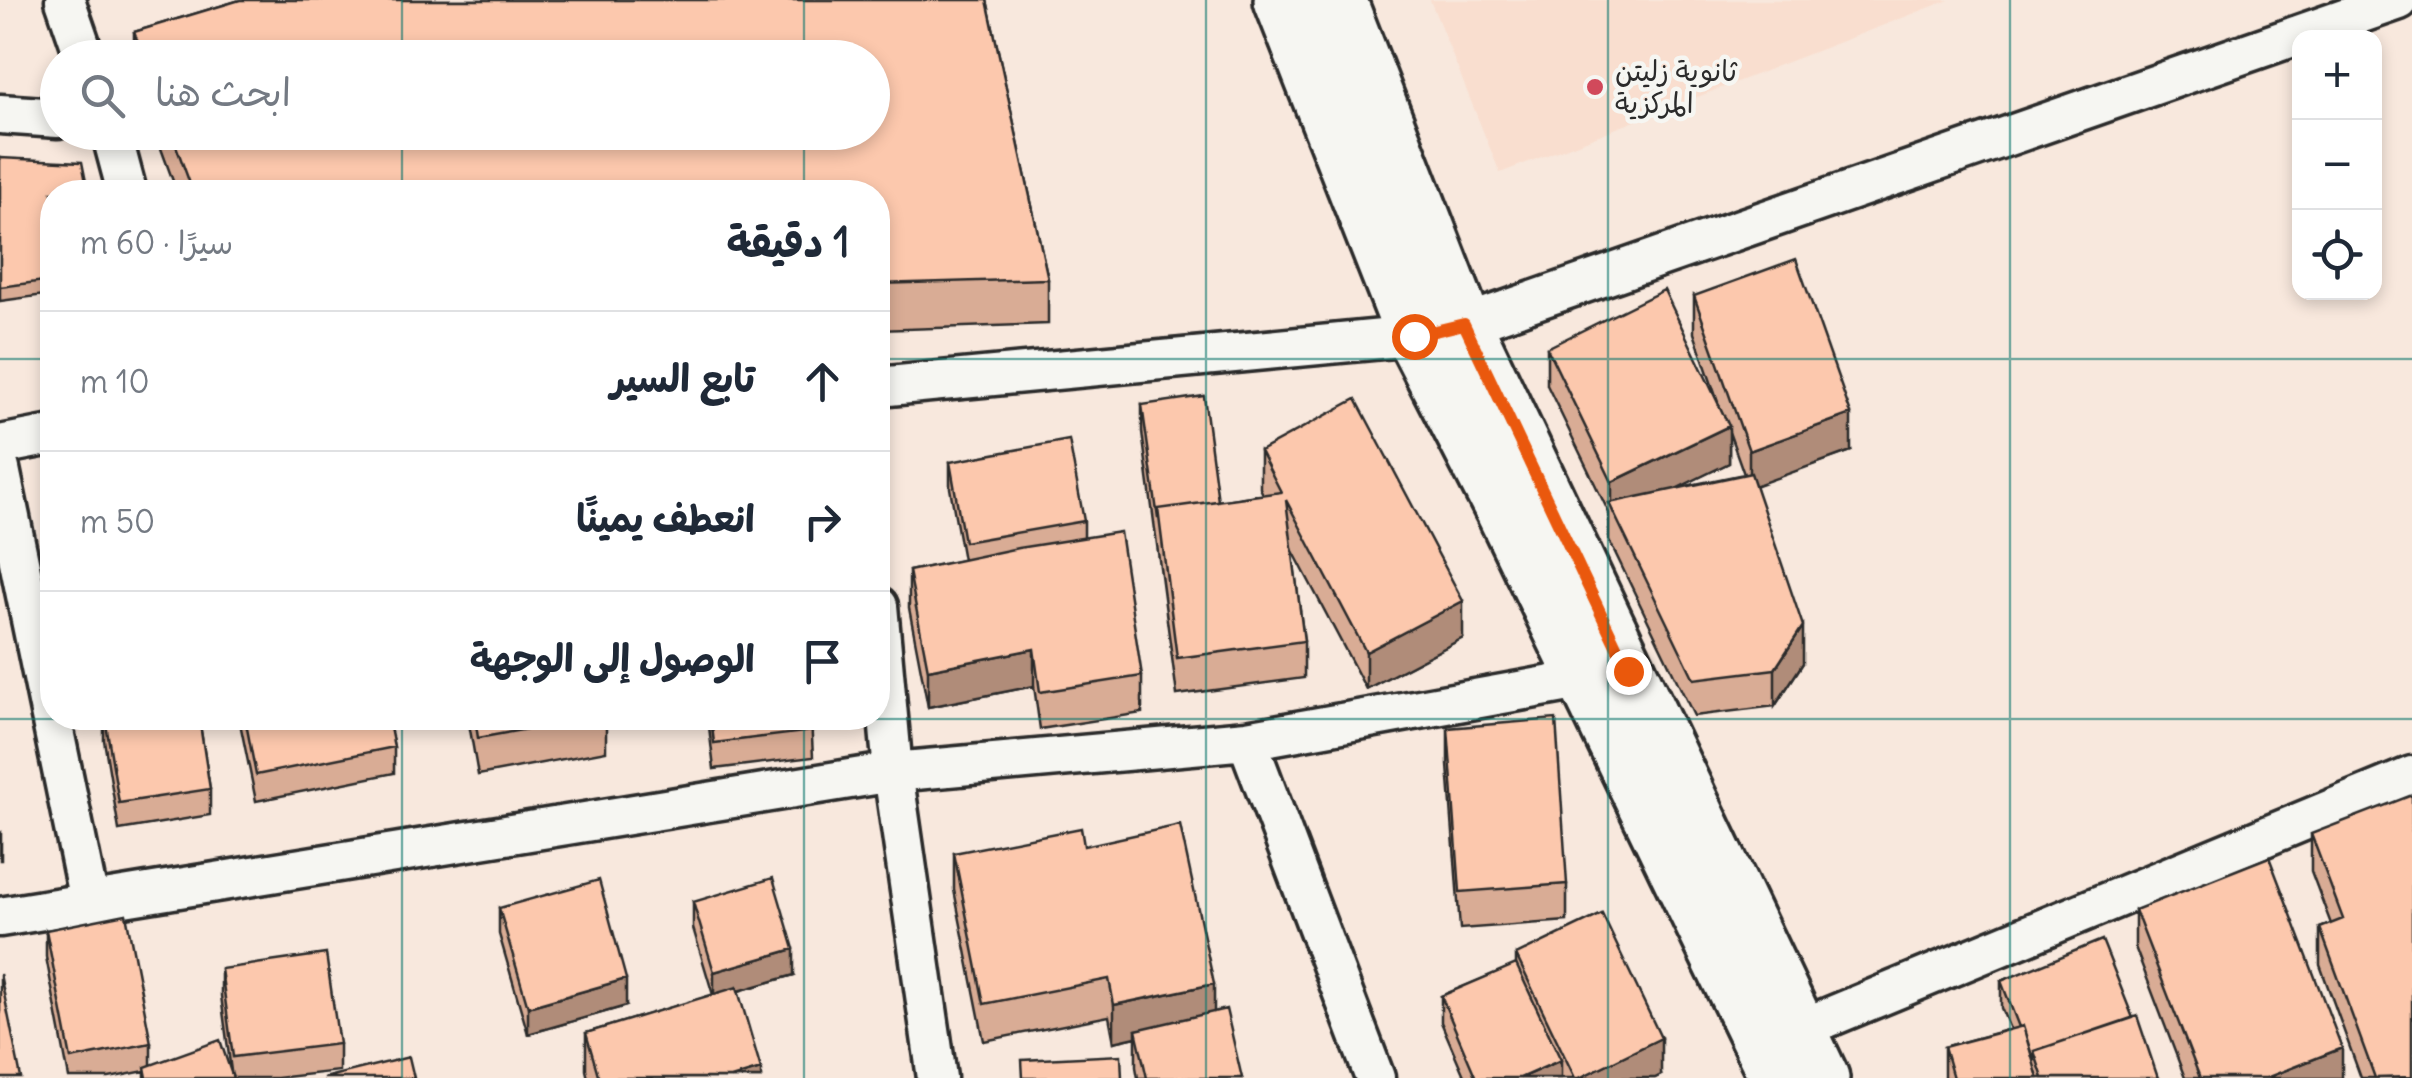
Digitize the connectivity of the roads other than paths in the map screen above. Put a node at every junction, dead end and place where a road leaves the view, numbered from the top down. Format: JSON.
{"nodes":[{"id":1,"x":65,"y":0,"type":"edge"},
{"id":2,"x":1282,"y":0,"type":"edge"},
{"id":3,"x":1338,"y":0,"type":"edge"},
{"id":4,"x":2399,"y":0,"type":"edge"},
{"id":5,"x":79,"y":40,"type":"edge"},
{"id":6,"x":0,"y":114,"type":"edge"},
{"id":7,"x":40,"y":117,"type":"edge"},
{"id":8,"x":115,"y":150,"type":"edge"},
{"id":9,"x":124,"y":180,"type":"edge"},
{"id":10,"x":1439,"y":330,"type":"junction"},
{"id":11,"x":890,"y":385,"type":"edge"},
{"id":12,"x":40,"y":437,"type":"edge"},
{"id":13,"x":0,"y":445,"type":"edge"},
{"id":14,"x":0,"y":470,"type":"edge"},
{"id":15,"x":40,"y":664,"type":"edge"},
{"id":16,"x":1586,"y":679,"type":"junction"},
{"id":17,"x":54,"y":730,"type":"edge"},
{"id":18,"x":889,"y":730,"type":"edge"},
{"id":19,"x":1247,"y":740,"type":"junction"},
{"id":20,"x":893,"y":772,"type":"junction"},
{"id":21,"x":2412,"y":776,"type":"edge"},
{"id":22,"x":89,"y":901,"type":"junction"},
{"id":23,"x":0,"y":916,"type":"edge"},
{"id":24,"x":1788,"y":1054,"type":"edge"},
{"id":25,"x":937,"y":1078,"type":"edge"},
{"id":26,"x":1375,"y":1078,"type":"edge"},
{"id":27,"x":1821,"y":1078,"type":"edge"}],
"edges":[{"from":1,"to":5,"type":"street"},
{"from":2,"to":10,"type":"main road"},
{"from":3,"to":10,"type":"main road"},
{"from":4,"to":10,"type":"street"},
{"from":6,"to":7,"type":"street"},
{"from":8,"to":9,"type":"street"},
{"from":10,"to":11,"type":"street"},
{"from":10,"to":16,"type":"main road"},
{"from":10,"to":24,"type":"main road"},
{"from":12,"to":13,"type":"street"},
{"from":14,"to":15,"type":"street"},
{"from":16,"to":19,"type":"street"},
{"from":16,"to":24,"type":"main road"},
{"from":17,"to":22,"type":"street"},
{"from":18,"to":20,"type":"street"},
{"from":19,"to":20,"type":"street"},
{"from":19,"to":26,"type":"street"},
{"from":20,"to":22,"type":"street"},
{"from":20,"to":25,"type":"street"},
{"from":21,"to":24,"type":"street"},
{"from":22,"to":23,"type":"street"},
{"from":24,"to":27,"type":"main road"}]}
